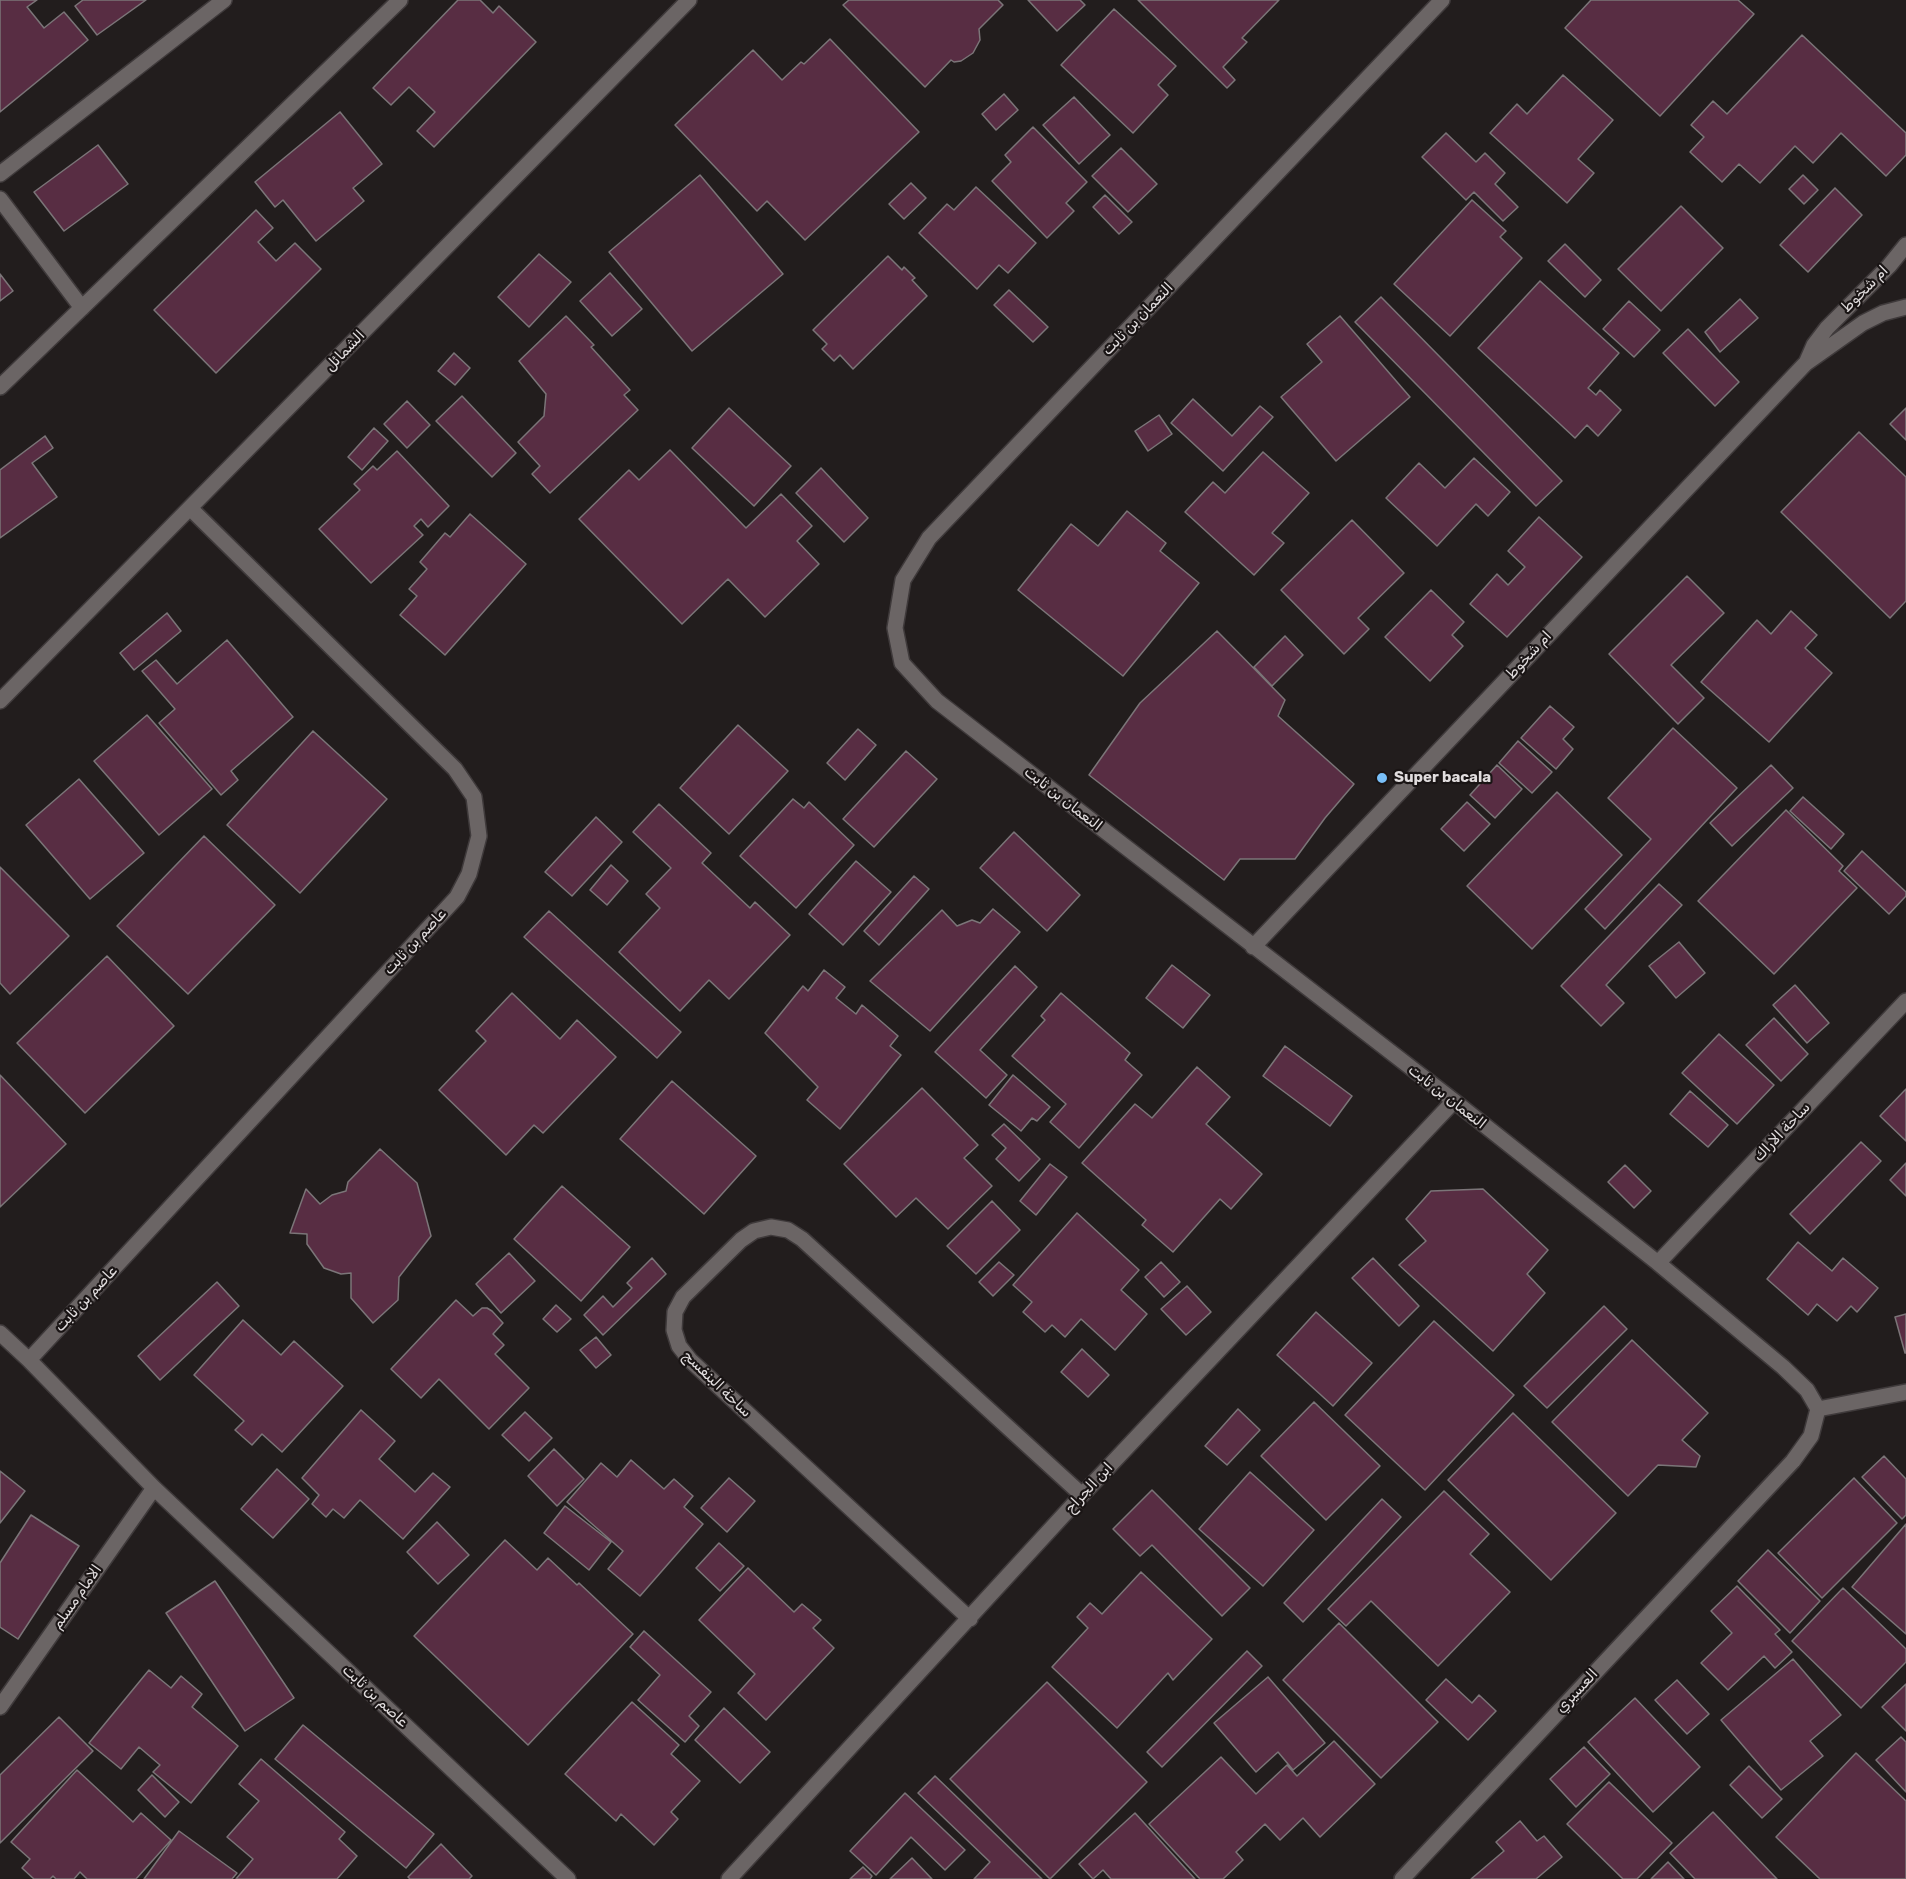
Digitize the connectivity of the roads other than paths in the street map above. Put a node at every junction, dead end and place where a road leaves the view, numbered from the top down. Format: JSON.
{"nodes":[{"id":1,"x":224,"y":0,"type":"edge"},
{"id":2,"x":400,"y":0,"type":"edge"},
{"id":3,"x":688,"y":0,"type":"edge"},
{"id":4,"x":1442,"y":0,"type":"edge"},
{"id":5,"x":0,"y":174,"type":"edge"},
{"id":6,"x":0,"y":199,"type":"edge"},
{"id":7,"x":1906,"y":245,"type":"edge"},
{"id":8,"x":1906,"y":307,"type":"edge"},
{"id":9,"x":82,"y":308,"type":"junction"},
{"id":10,"x":1805,"y":364,"type":"junction"},
{"id":11,"x":0,"y":387,"type":"edge"},
{"id":12,"x":191,"y":509,"type":"junction"},
{"id":13,"x":0,"y":701,"type":"edge"},
{"id":14,"x":1253,"y":946,"type":"junction"},
{"id":15,"x":1906,"y":1001,"type":"edge"},
{"id":16,"x":1454,"y":1101,"type":"junction"},
{"id":17,"x":1658,"y":1263,"type":"junction"},
{"id":18,"x":0,"y":1334,"type":"edge"},
{"id":19,"x":29,"y":1360,"type":"junction"},
{"id":20,"x":1906,"y":1392,"type":"edge"},
{"id":21,"x":1818,"y":1409,"type":"junction"},
{"id":22,"x":154,"y":1488,"type":"junction"},
{"id":23,"x":1082,"y":1495,"type":"junction"},
{"id":24,"x":970,"y":1619,"type":"junction"},
{"id":25,"x":0,"y":1707,"type":"edge"},
{"id":26,"x":568,"y":1879,"type":"edge"},
{"id":27,"x":729,"y":1879,"type":"edge"},
{"id":28,"x":1402,"y":1879,"type":"edge"}],
"edges":[{"from":1,"to":5,"type":"street"},
{"from":2,"to":9,"type":"street"},
{"from":3,"to":12,"type":"street","name":"الشمائل"},
{"from":4,"to":14,"type":"street","name":"النعمان بن ثابت"},
{"from":6,"to":9,"type":"street"},
{"from":7,"to":10,"type":"street","name":"ام شخوط"},
{"from":8,"to":10,"type":"street","name":"ام شخوط"},
{"from":9,"to":11,"type":"street"},
{"from":10,"to":14,"type":"street","name":"ام شخوط"},
{"from":12,"to":13,"type":"street","name":"الشمائل"},
{"from":12,"to":19,"type":"street","name":"عاصم بن ثابت"},
{"from":14,"to":16,"type":"street","name":"النعمان بن ثابت"},
{"from":15,"to":17,"type":"street","name":"ساحة الاراك"},
{"from":16,"to":17,"type":"street","name":"النعمان بن ثابت"},
{"from":16,"to":23,"type":"street","name":"ابن الجراح"},
{"from":17,"to":21,"type":"street","name":"النعمان بن ثابت"},
{"from":18,"to":19,"type":"street","name":"عاصم بن ثابت"},
{"from":19,"to":22,"type":"street","name":"عاصم بن ثابت"},
{"from":20,"to":21,"type":"street"},
{"from":21,"to":28,"type":"street","name":"العسيري"},
{"from":22,"to":25,"type":"street","name":"الامام مسلم"},
{"from":22,"to":26,"type":"street","name":"عاصم بن ثابت"},
{"from":23,"to":24,"type":"street","name":"ابن الجراح"},
{"from":23,"to":24,"type":"street","name":"ساحة البنفسج"},
{"from":24,"to":27,"type":"street","name":"ابن الجراح"}]}
